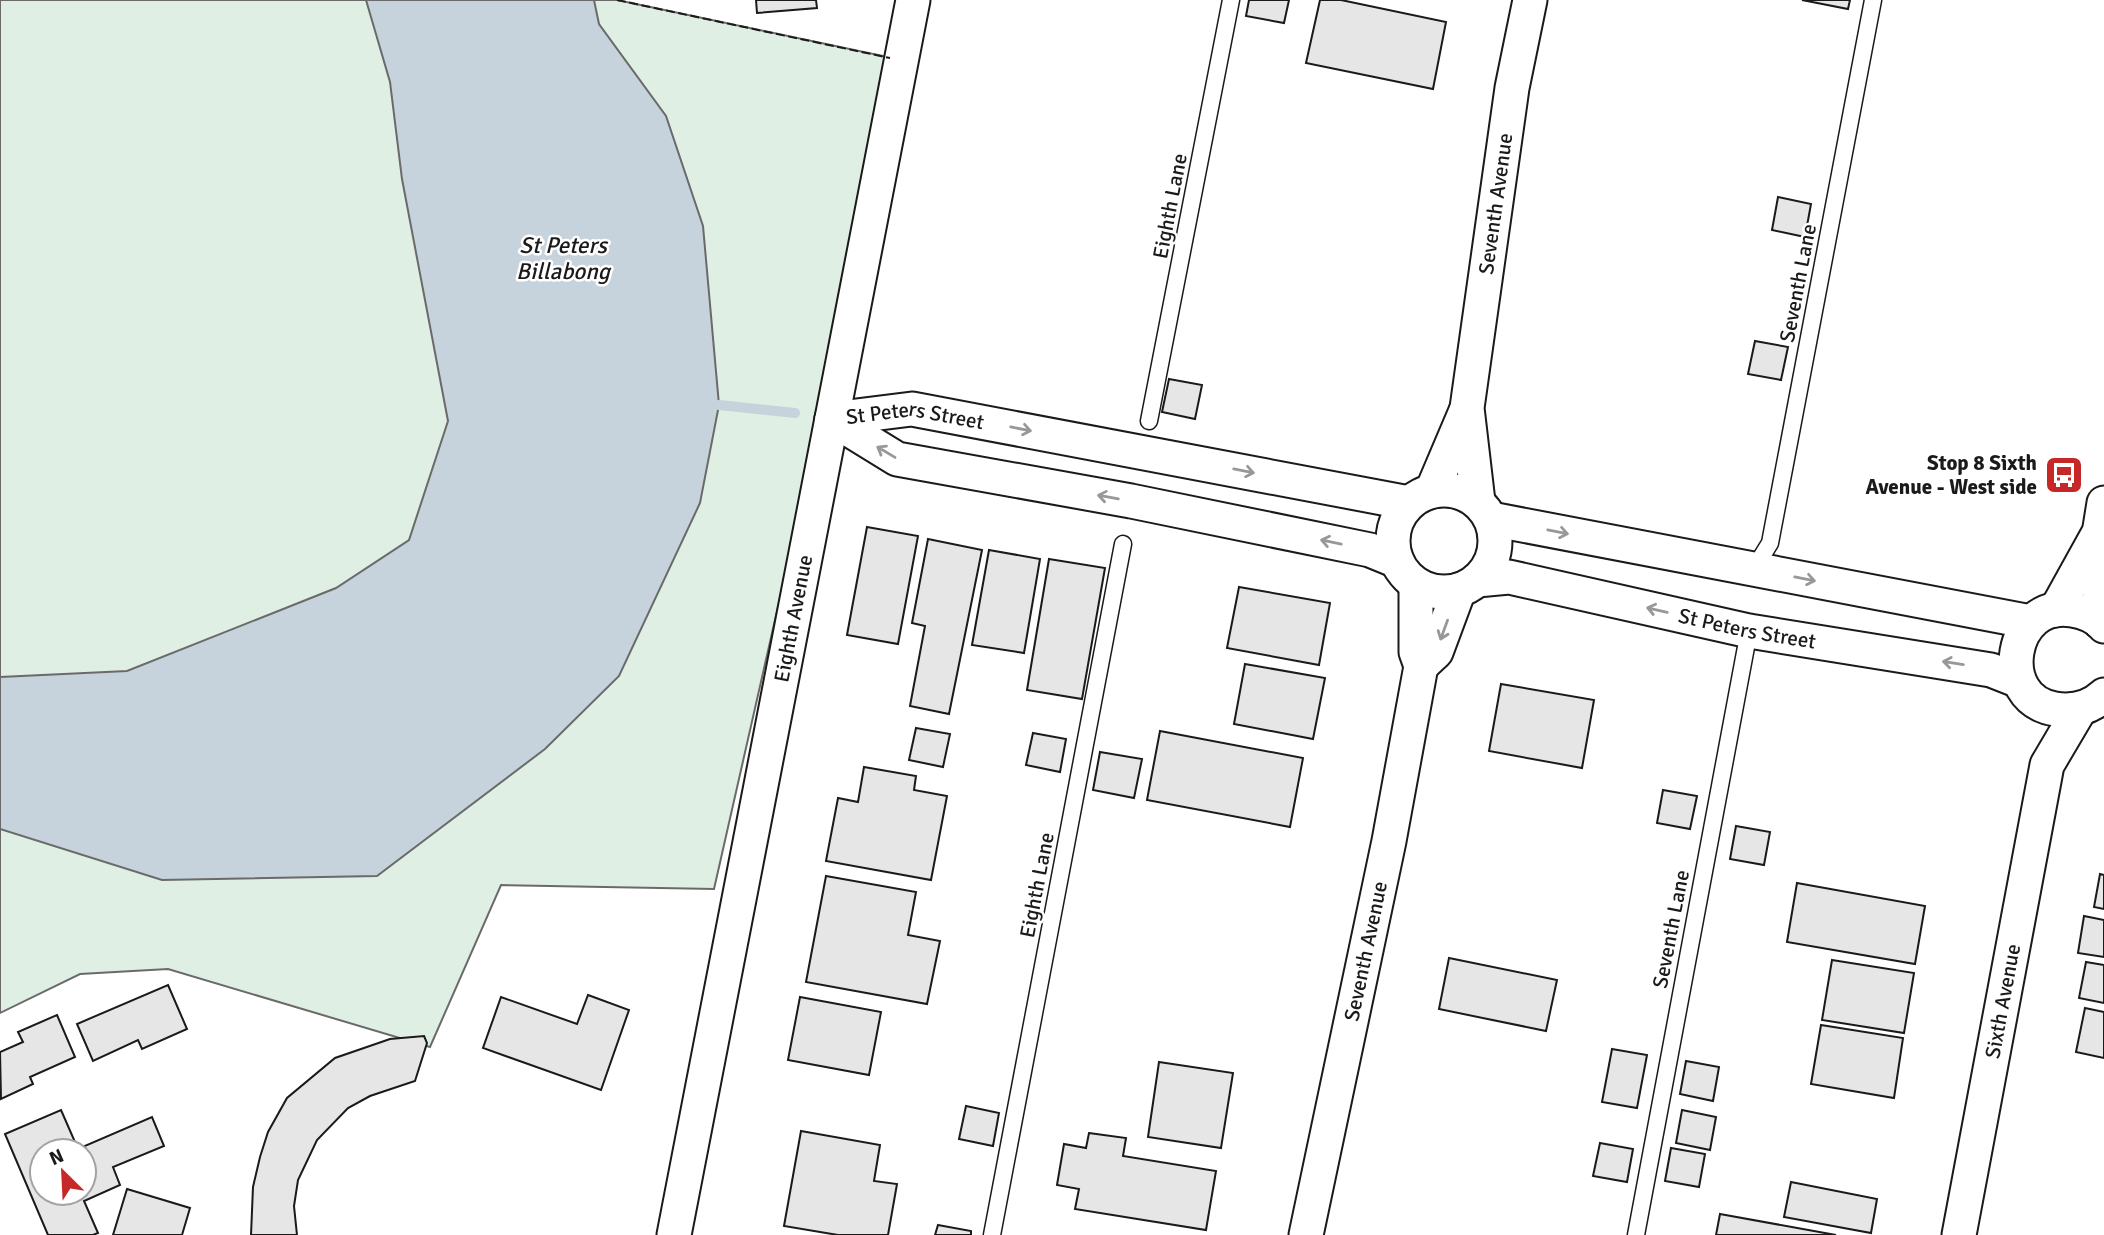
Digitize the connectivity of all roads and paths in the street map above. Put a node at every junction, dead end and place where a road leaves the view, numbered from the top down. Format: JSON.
{"nodes":[{"id":1,"x":913,"y":0,"type":"edge"},
{"id":2,"x":1231,"y":0,"type":"edge"},
{"id":3,"x":1531,"y":0,"type":"edge"},
{"id":4,"x":1873,"y":0,"type":"edge"},
{"id":5,"x":1467,"y":408,"type":"junction"},
{"id":6,"x":832,"y":419,"type":"junction"},
{"id":7,"x":1149,"y":421,"type":"dead end"},
{"id":8,"x":1420,"y":497,"type":"junction"},
{"id":9,"x":1484,"y":511,"type":"junction"},
{"id":10,"x":2101,"y":519,"type":"edge"},
{"id":11,"x":1123,"y":544,"type":"dead end"},
{"id":12,"x":1754,"y":569,"type":"junction"},
{"id":13,"x":1406,"y":573,"type":"junction"},
{"id":14,"x":1468,"y":585,"type":"junction"},
{"id":15,"x":2043,"y":616,"type":"junction"},
{"id":16,"x":2102,"y":624,"type":"edge"},
{"id":17,"x":1749,"y":631,"type":"junction"},
{"id":18,"x":1421,"y":666,"type":"junction"},
{"id":19,"x":2027,"y":691,"type":"junction"},
{"id":20,"x":2095,"y":703,"type":"edge"},
{"id":21,"x":2047,"y":765,"type":"junction"},
{"id":22,"x":674,"y":1235,"type":"edge"},
{"id":23,"x":992,"y":1235,"type":"edge"},
{"id":24,"x":1306,"y":1235,"type":"edge"},
{"id":25,"x":1636,"y":1235,"type":"edge"},
{"id":26,"x":1959,"y":1235,"type":"edge"}],
"edges":[{"from":1,"to":6,"type":"street","name":"Eighth Avenue"},
{"from":2,"to":7,"type":"lane","name":"Eighth Lane"},
{"from":3,"to":5,"type":"street","name":"Seventh Avenue"},
{"from":4,"to":12,"type":"lane","name":"Seventh Lane"},
{"from":5,"to":8,"type":"street","name":"Seventh Avenue"},
{"from":5,"to":9,"type":"street","name":"Seventh Avenue"},
{"from":6,"to":8,"type":"street","name":"St Peters Street","one_way":true},
{"from":13,"to":6,"type":"street","name":"St Peters Street","one_way":true},
{"from":6,"to":22,"type":"street","name":"Eighth Avenue"},
{"from":8,"to":9,"type":"street"},
{"from":8,"to":13,"type":"street"},
{"from":9,"to":12,"type":"street","one_way":true},
{"from":9,"to":14,"type":"street"},
{"from":10,"to":15,"type":"street"},
{"from":10,"to":16,"type":"street"},
{"from":11,"to":23,"type":"lane","name":"Eighth Lane"},
{"from":12,"to":15,"type":"street","one_way":true},
{"from":13,"to":14,"type":"street"},
{"from":13,"to":18,"type":"street","name":"Seventh Avenue"},
{"from":17,"to":14,"type":"street","name":"St Peters Street","one_way":true},
{"from":14,"to":18,"type":"street","name":"Seventh Avenue","one_way":true},
{"from":15,"to":16,"type":"street"},
{"from":15,"to":19,"type":"street","name":"Sixth Avenue"},
{"from":19,"to":17,"type":"street","name":"St Peters Street","one_way":true},
{"from":17,"to":25,"type":"lane","name":"Seventh Lane"},
{"from":18,"to":24,"type":"street","name":"Seventh Avenue"},
{"from":19,"to":20,"type":"street","name":"St Peters Street"},
{"from":19,"to":21,"type":"street","name":"Sixth Avenue"},
{"from":20,"to":21,"type":"street","name":"Sixth Avenue"},
{"from":21,"to":26,"type":"street","name":"Sixth Avenue"}]}
